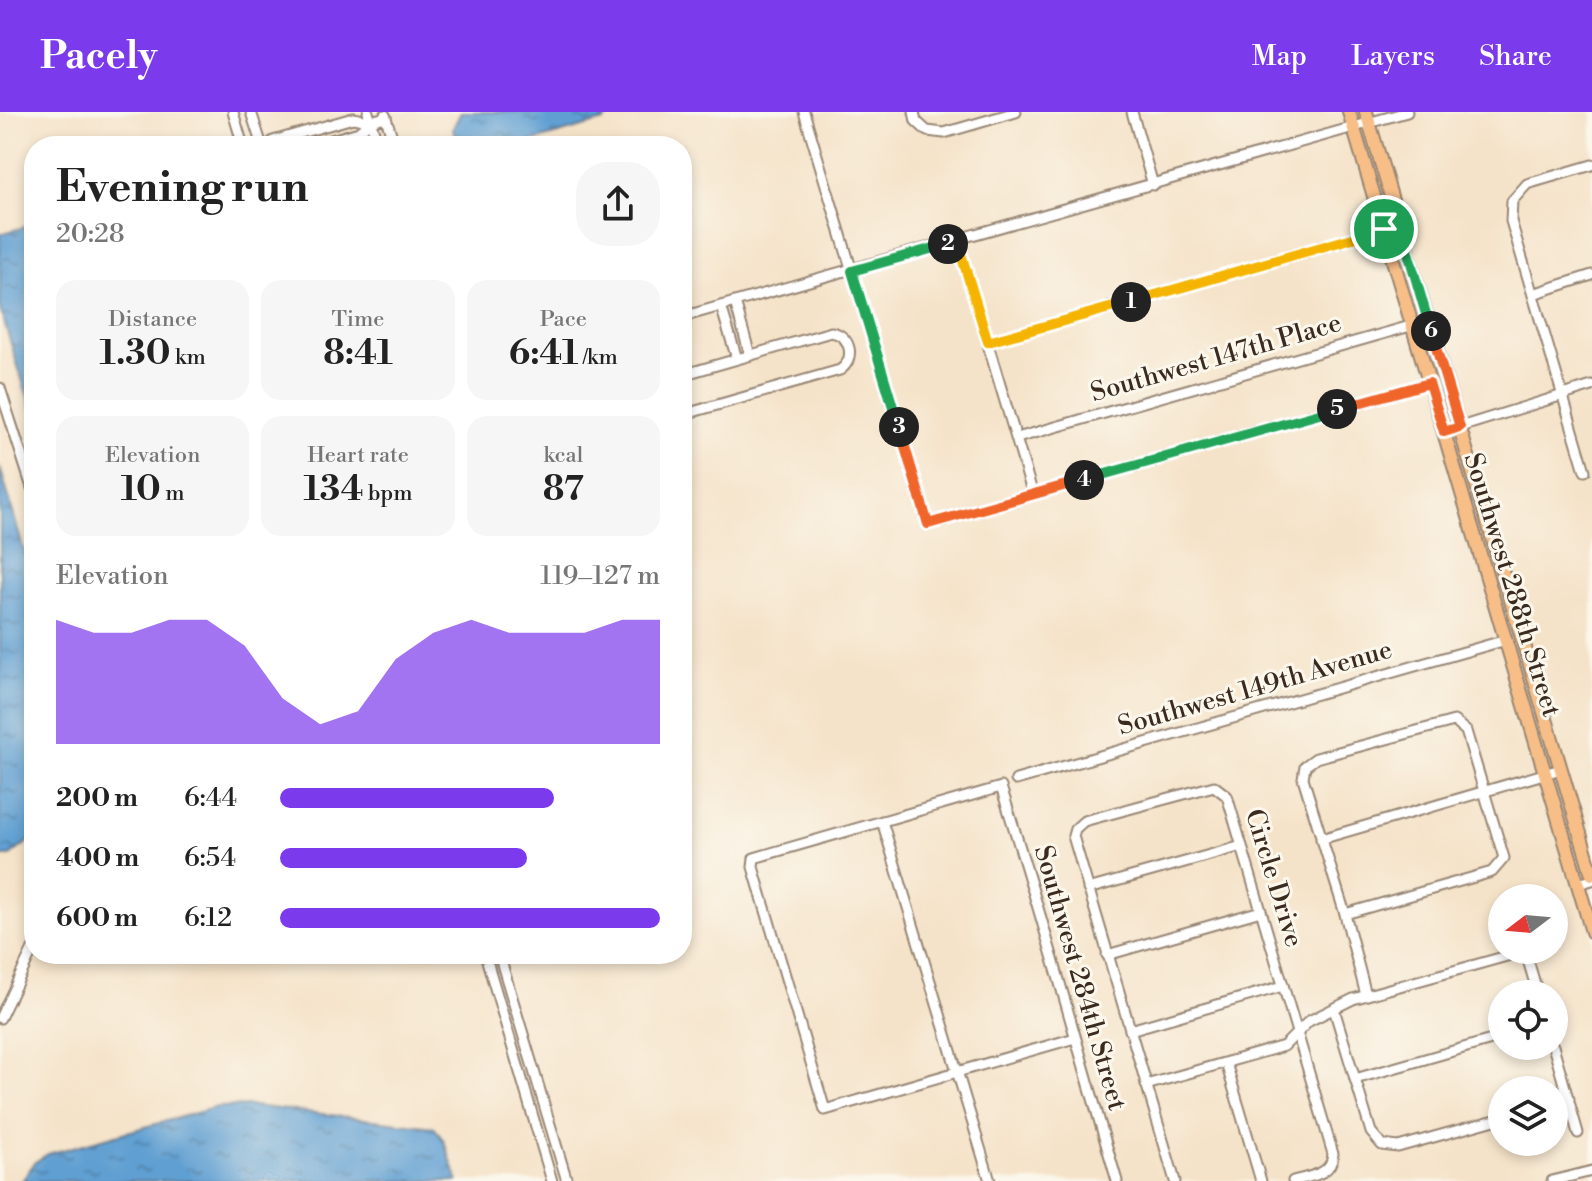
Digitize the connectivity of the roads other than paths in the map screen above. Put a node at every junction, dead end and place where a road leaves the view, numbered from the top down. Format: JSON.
{"nodes":[{"id":1,"x":233,"y":112,"type":"edge"},
{"id":2,"x":251,"y":112,"type":"edge"},
{"id":3,"x":804,"y":112,"type":"edge"},
{"id":4,"x":1016,"y":112,"type":"edge"},
{"id":5,"x":1132,"y":112,"type":"edge"},
{"id":6,"x":1349,"y":112,"type":"edge"},
{"id":7,"x":1407,"y":112,"type":"edge"},
{"id":8,"x":385,"y":115,"type":"edge"},
{"id":9,"x":369,"y":116,"type":"edge"},
{"id":10,"x":915,"y":116,"type":"edge"},
{"id":11,"x":1368,"y":118,"type":"edge"},
{"id":12,"x":1354,"y":129,"type":"junction"},
{"id":13,"x":240,"y":136,"type":"edge"},
{"id":14,"x":259,"y":136,"type":"edge"},
{"id":15,"x":290,"y":136,"type":"edge"},
{"id":16,"x":345,"y":136,"type":"edge"},
{"id":17,"x":375,"y":136,"type":"edge"},
{"id":18,"x":392,"y":136,"type":"edge"},
{"id":19,"x":1592,"y":165,"type":"edge"},
{"id":20,"x":1153,"y":185,"type":"junction"},
{"id":21,"x":1400,"y":225,"type":"junction"},
{"id":22,"x":1384,"y":229,"type":"junction"},
{"id":23,"x":957,"y":241,"type":"junction"},
{"id":24,"x":852,"y":271,"type":"junction"},
{"id":25,"x":1592,"y":275,"type":"edge"},
{"id":26,"x":1533,"y":294,"type":"junction"},
{"id":27,"x":735,"y":302,"type":"junction"},
{"id":28,"x":721,"y":306,"type":"junction"},
{"id":29,"x":692,"y":314,"type":"edge"},
{"id":30,"x":1428,"y":321,"type":"junction"},
{"id":31,"x":1412,"y":325,"type":"junction"},
{"id":32,"x":988,"y":342,"type":"junction"},
{"id":33,"x":750,"y":355,"type":"junction"},
{"id":34,"x":737,"y":359,"type":"junction"},
{"id":35,"x":692,"y":372,"type":"edge"},
{"id":36,"x":1429,"y":383,"type":"junction"},
{"id":37,"x":1592,"y":386,"type":"edge"},
{"id":38,"x":0,"y":388,"type":"edge"},
{"id":39,"x":1563,"y":396,"type":"junction"},
{"id":40,"x":692,"y":412,"type":"edge"},
{"id":41,"x":1460,"y":427,"type":"junction"},
{"id":42,"x":1444,"y":432,"type":"junction"},
{"id":43,"x":1017,"y":438,"type":"junction"},
{"id":44,"x":24,"y":463,"type":"edge"},
{"id":45,"x":1585,"y":471,"type":"dead end"},
{"id":46,"x":1033,"y":495,"type":"junction"},
{"id":47,"x":1506,"y":640,"type":"junction"},
{"id":48,"x":1561,"y":769,"type":"junction"},
{"id":49,"x":1546,"y":774,"type":"junction"},
{"id":50,"x":1016,"y":780,"type":"dead end"},
{"id":51,"x":1484,"y":792,"type":"junction"},
{"id":52,"x":882,"y":821,"type":"junction"},
{"id":53,"x":1321,"y":839,"type":"junction"},
{"id":54,"x":1242,"y":846,"type":"junction"},
{"id":55,"x":1592,"y":874,"type":"edge"},
{"id":56,"x":1592,"y":880,"type":"edge"},
{"id":57,"x":1578,"y":884,"type":"junction"},
{"id":58,"x":1088,"y":889,"type":"junction"},
{"id":59,"x":1261,"y":911,"type":"junction"},
{"id":60,"x":1345,"y":914,"type":"junction"},
{"id":61,"x":1592,"y":932,"type":"edge"},
{"id":62,"x":1107,"y":955,"type":"junction"},
{"id":63,"x":1488,"y":960,"type":"edge"},
{"id":64,"x":26,"y":964,"type":"edge"},
{"id":65,"x":488,"y":964,"type":"edge"},
{"id":66,"x":502,"y":964,"type":"edge"},
{"id":67,"x":1283,"y":986,"type":"junction"},
{"id":68,"x":1366,"y":995,"type":"junction"},
{"id":69,"x":1334,"y":1009,"type":"junction"},
{"id":70,"x":0,"y":1018,"type":"edge"},
{"id":71,"x":1130,"y":1030,"type":"junction"},
{"id":72,"x":1297,"y":1033,"type":"junction"},
{"id":73,"x":1075,"y":1038,"type":"junction"},
{"id":74,"x":1488,"y":1041,"type":"edge"},
{"id":75,"x":526,"y":1045,"type":"junction"},
{"id":76,"x":513,"y":1050,"type":"junction"},
{"id":77,"x":1557,"y":1060,"type":"edge"},
{"id":78,"x":1226,"y":1063,"type":"junction"},
{"id":79,"x":957,"y":1072,"type":"junction"},
{"id":80,"x":1355,"y":1079,"type":"junction"},
{"id":81,"x":1146,"y":1085,"type":"junction"},
{"id":82,"x":1569,"y":1099,"type":"joint"},
{"id":83,"x":1488,"y":1122,"type":"edge"},
{"id":84,"x":1578,"y":1133,"type":"dead end"},
{"id":85,"x":1592,"y":1171,"type":"edge"},
{"id":86,"x":552,"y":1181,"type":"edge"},
{"id":87,"x":567,"y":1181,"type":"edge"},
{"id":88,"x":990,"y":1181,"type":"edge"},
{"id":89,"x":1117,"y":1181,"type":"edge"},
{"id":90,"x":1175,"y":1181,"type":"edge"},
{"id":91,"x":1261,"y":1181,"type":"edge"},
{"id":92,"x":1293,"y":1181,"type":"edge"},
{"id":93,"x":1552,"y":1181,"type":"edge"}],
"edges":[{"from":1,"to":13,"type":"street"},
{"from":2,"to":14,"type":"street"},
{"from":3,"to":24,"type":"street"},
{"from":4,"to":10,"type":"street"},
{"from":5,"to":20,"type":"street"},
{"from":6,"to":12,"type":"main road","name":"Southwest 288th Street"},
{"from":7,"to":11,"type":"street"},
{"from":8,"to":9,"type":"street"},
{"from":8,"to":18,"type":"street"},
{"from":9,"to":15,"type":"street"},
{"from":9,"to":16,"type":"street"},
{"from":9,"to":17,"type":"street"},
{"from":11,"to":12,"type":"street"},
{"from":11,"to":21,"type":"main road","name":"Southwest 288th Street"},
{"from":12,"to":20,"type":"street"},
{"from":12,"to":22,"type":"main road","name":"Southwest 288th Street"},
{"from":19,"to":26,"type":"street"},
{"from":20,"to":23,"type":"street"},
{"from":21,"to":22,"type":"street"},
{"from":21,"to":30,"type":"main road","name":"Southwest 288th Street"},
{"from":22,"to":31,"type":"main road","name":"Southwest 288th Street"},
{"from":22,"to":32,"type":"street"},
{"from":23,"to":24,"type":"street"},
{"from":23,"to":32,"type":"street"},
{"from":24,"to":27,"type":"street"},
{"from":24,"to":46,"type":"street"},
{"from":25,"to":26,"type":"street"},
{"from":26,"to":39,"type":"street"},
{"from":27,"to":28,"type":"street"},
{"from":27,"to":33,"type":"street"},
{"from":28,"to":29,"type":"street"},
{"from":28,"to":34,"type":"street"},
{"from":30,"to":31,"type":"street","name":"Southwest 147th Place"},
{"from":30,"to":41,"type":"main road","name":"Southwest 288th Street"},
{"from":31,"to":36,"type":"main road","name":"Southwest 288th Street"},
{"from":31,"to":43,"type":"street","name":"Southwest 147th Place"},
{"from":32,"to":43,"type":"street"},
{"from":33,"to":34,"type":"street"},
{"from":33,"to":40,"type":"street"},
{"from":34,"to":35,"type":"street"},
{"from":36,"to":42,"type":"main road","name":"Southwest 288th Street"},
{"from":36,"to":46,"type":"street"},
{"from":37,"to":39,"type":"street"},
{"from":38,"to":44,"type":"street"},
{"from":39,"to":41,"type":"street"},
{"from":39,"to":45,"type":"street"},
{"from":41,"to":42,"type":"street"},
{"from":41,"to":48,"type":"main road","name":"Southwest 288th Street"},
{"from":42,"to":47,"type":"main road","name":"Southwest 288th Street"},
{"from":43,"to":46,"type":"street"},
{"from":47,"to":49,"type":"main road","name":"Southwest 288th Street"},
{"from":47,"to":50,"type":"street","name":"Southwest 149th Avenue"},
{"from":48,"to":49,"type":"street"},
{"from":48,"to":55,"type":"main road","name":"Southwest 288th Street"},
{"from":49,"to":51,"type":"street"},
{"from":49,"to":57,"type":"main road","name":"Southwest 288th Street"},
{"from":51,"to":53,"type":"street"},
{"from":51,"to":53,"type":"street"},
{"from":51,"to":60,"type":"street"},
{"from":52,"to":73,"type":"street","name":"Southwest 284th Street"},
{"from":52,"to":79,"type":"street"},
{"from":52,"to":79,"type":"street"},
{"from":53,"to":60,"type":"street"},
{"from":54,"to":58,"type":"street"},
{"from":54,"to":58,"type":"street","name":"Circle Drive"},
{"from":54,"to":59,"type":"street","name":"Circle Drive"},
{"from":56,"to":57,"type":"street"},
{"from":57,"to":61,"type":"main road","name":"Southwest 288th Street"},
{"from":58,"to":62,"type":"street","name":"Circle Drive"},
{"from":59,"to":62,"type":"street"},
{"from":59,"to":67,"type":"street","name":"Circle Drive"},
{"from":60,"to":68,"type":"street"},
{"from":62,"to":71,"type":"street","name":"Circle Drive"},
{"from":63,"to":68,"type":"street"},
{"from":64,"to":70,"type":"street"},
{"from":65,"to":76,"type":"street"},
{"from":66,"to":75,"type":"street"},
{"from":67,"to":71,"type":"street"},
{"from":67,"to":72,"type":"street","name":"Circle Drive"},
{"from":68,"to":69,"type":"street"},
{"from":69,"to":72,"type":"street"},
{"from":69,"to":80,"type":"street"},
{"from":71,"to":81,"type":"street","name":"Circle Drive"},
{"from":72,"to":78,"type":"street"},
{"from":72,"to":92,"type":"street","name":"Circle Drive"},
{"from":73,"to":79,"type":"street"},
{"from":73,"to":89,"type":"street","name":"Southwest 284th Street"},
{"from":74,"to":80,"type":"street"},
{"from":75,"to":76,"type":"street"},
{"from":75,"to":87,"type":"street"},
{"from":76,"to":86,"type":"street"},
{"from":77,"to":82,"type":"street"},
{"from":78,"to":81,"type":"street"},
{"from":78,"to":91,"type":"street"},
{"from":79,"to":88,"type":"street"},
{"from":80,"to":83,"type":"street"},
{"from":81,"to":90,"type":"street","name":"Circle Drive"},
{"from":82,"to":84,"type":"street"},
{"from":85,"to":93,"type":"street"}]}
